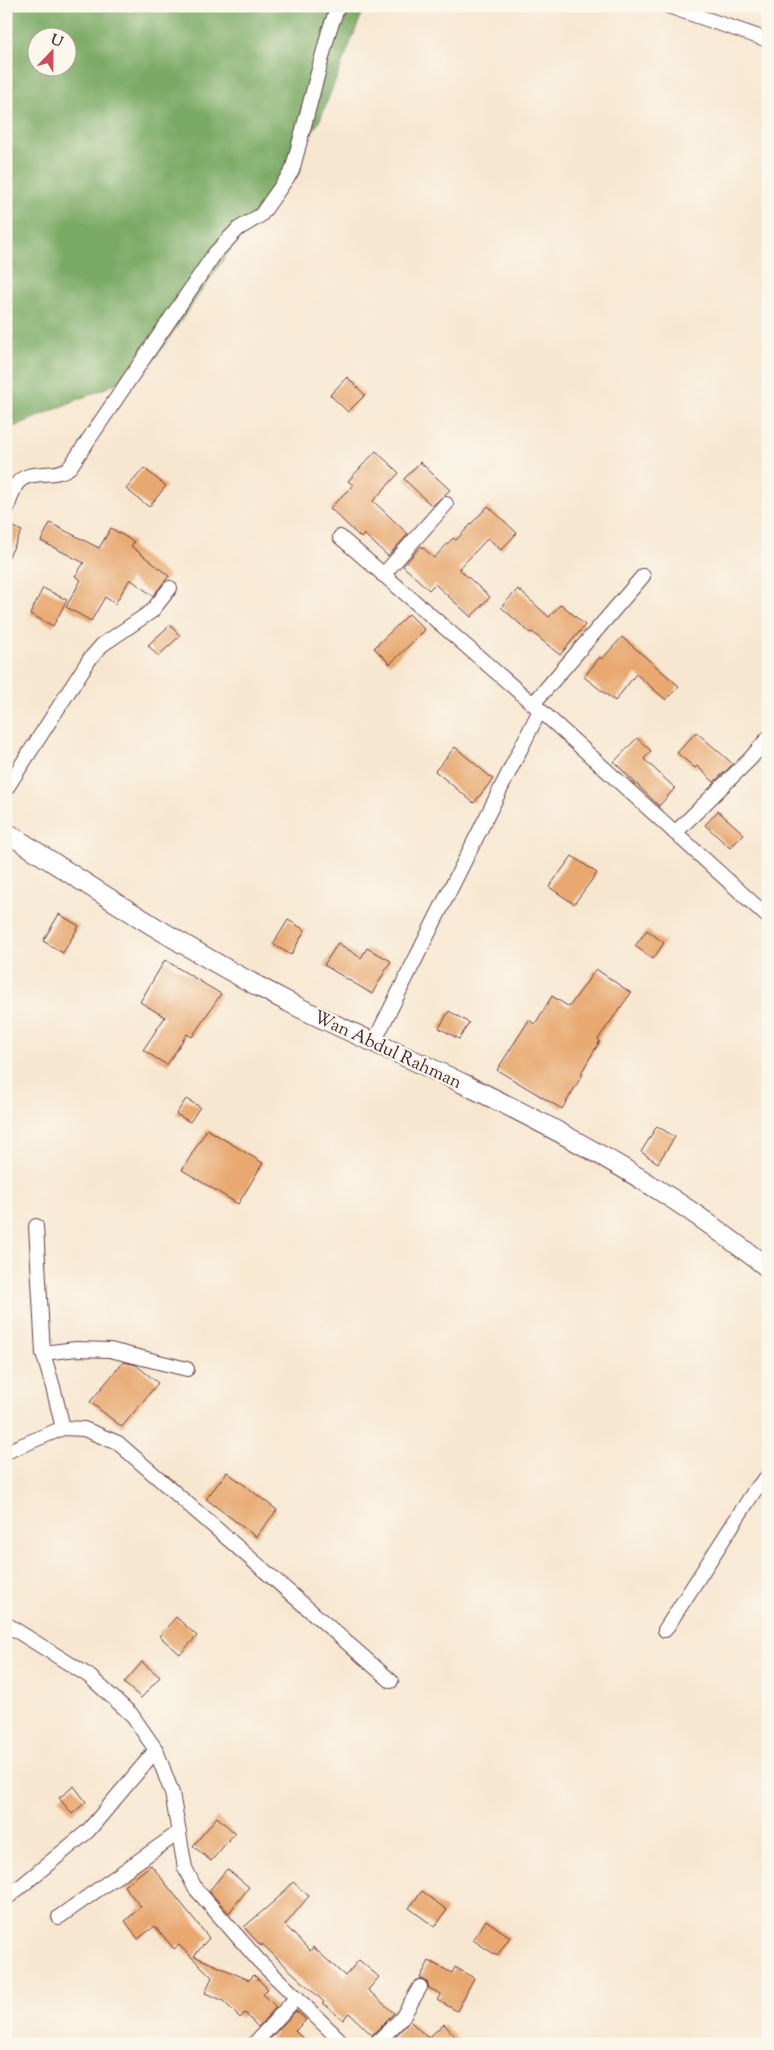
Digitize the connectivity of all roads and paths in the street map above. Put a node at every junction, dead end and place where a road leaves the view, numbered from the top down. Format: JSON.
{"nodes":[{"id":1,"x":338,"y":6,"type":"edge"},
{"id":2,"x":668,"y":6,"type":"edge"},
{"id":3,"x":768,"y":40,"type":"edge"},
{"id":4,"x":446,"y":504,"type":"dead end"},
{"id":5,"x":6,"y":511,"type":"edge"},
{"id":6,"x":340,"y":537,"type":"dead end"},
{"id":7,"x":383,"y":574,"type":"junction"},
{"id":8,"x":643,"y":576,"type":"dead end"},
{"id":9,"x":170,"y":588,"type":"dead end"},
{"id":10,"x":537,"y":707,"type":"junction"},
{"id":11,"x":768,"y":738,"type":"edge"},
{"id":12,"x":6,"y":789,"type":"edge"},
{"id":13,"x":6,"y":832,"type":"edge"},
{"id":14,"x":675,"y":833,"type":"junction"},
{"id":15,"x":768,"y":917,"type":"edge"},
{"id":16,"x":374,"y":1042,"type":"junction"},
{"id":17,"x":36,"y":1226,"type":"dead end"},
{"id":18,"x":768,"y":1268,"type":"edge"},
{"id":19,"x":42,"y":1353,"type":"junction"},
{"id":20,"x":187,"y":1369,"type":"dead end"},
{"id":21,"x":63,"y":1428,"type":"junction"},
{"id":22,"x":6,"y":1452,"type":"edge"},
{"id":23,"x":768,"y":1476,"type":"edge"},
{"id":24,"x":6,"y":1624,"type":"edge"},
{"id":25,"x":665,"y":1630,"type":"dead end"},
{"id":26,"x":391,"y":1681,"type":"dead end"},
{"id":27,"x":156,"y":1750,"type":"junction"},
{"id":28,"x":178,"y":1833,"type":"junction"},
{"id":29,"x":8,"y":1897,"type":"dead end"},
{"id":30,"x":59,"y":1918,"type":"dead end"},
{"id":31,"x":420,"y":1987,"type":"dead end"},
{"id":32,"x":297,"y":1997,"type":"junction"},
{"id":33,"x":254,"y":2044,"type":"edge"},
{"id":34,"x":344,"y":2044,"type":"edge"},
{"id":35,"x":375,"y":2044,"type":"edge"}],
"edges":[{"from":1,"to":5,"type":"street"},
{"from":2,"to":3,"type":"street"},
{"from":4,"to":7,"type":"street"},
{"from":6,"to":7,"type":"street"},
{"from":7,"to":10,"type":"street"},
{"from":8,"to":10,"type":"street"},
{"from":9,"to":12,"type":"street"},
{"from":10,"to":14,"type":"street"},
{"from":10,"to":16,"type":"street"},
{"from":11,"to":14,"type":"street"},
{"from":13,"to":16,"type":"street","name":"Wan Abdul Rahman"},
{"from":14,"to":15,"type":"street"},
{"from":16,"to":18,"type":"street","name":"Wan Abdul Rahman"},
{"from":17,"to":19,"type":"street"},
{"from":19,"to":20,"type":"street"},
{"from":19,"to":21,"type":"street"},
{"from":21,"to":22,"type":"street"},
{"from":21,"to":26,"type":"street"},
{"from":23,"to":25,"type":"street"},
{"from":24,"to":27,"type":"street"},
{"from":27,"to":28,"type":"street"},
{"from":27,"to":29,"type":"street"},
{"from":28,"to":30,"type":"street"},
{"from":28,"to":32,"type":"street"},
{"from":31,"to":35,"type":"street"},
{"from":32,"to":33,"type":"street"},
{"from":32,"to":34,"type":"street"}]}
